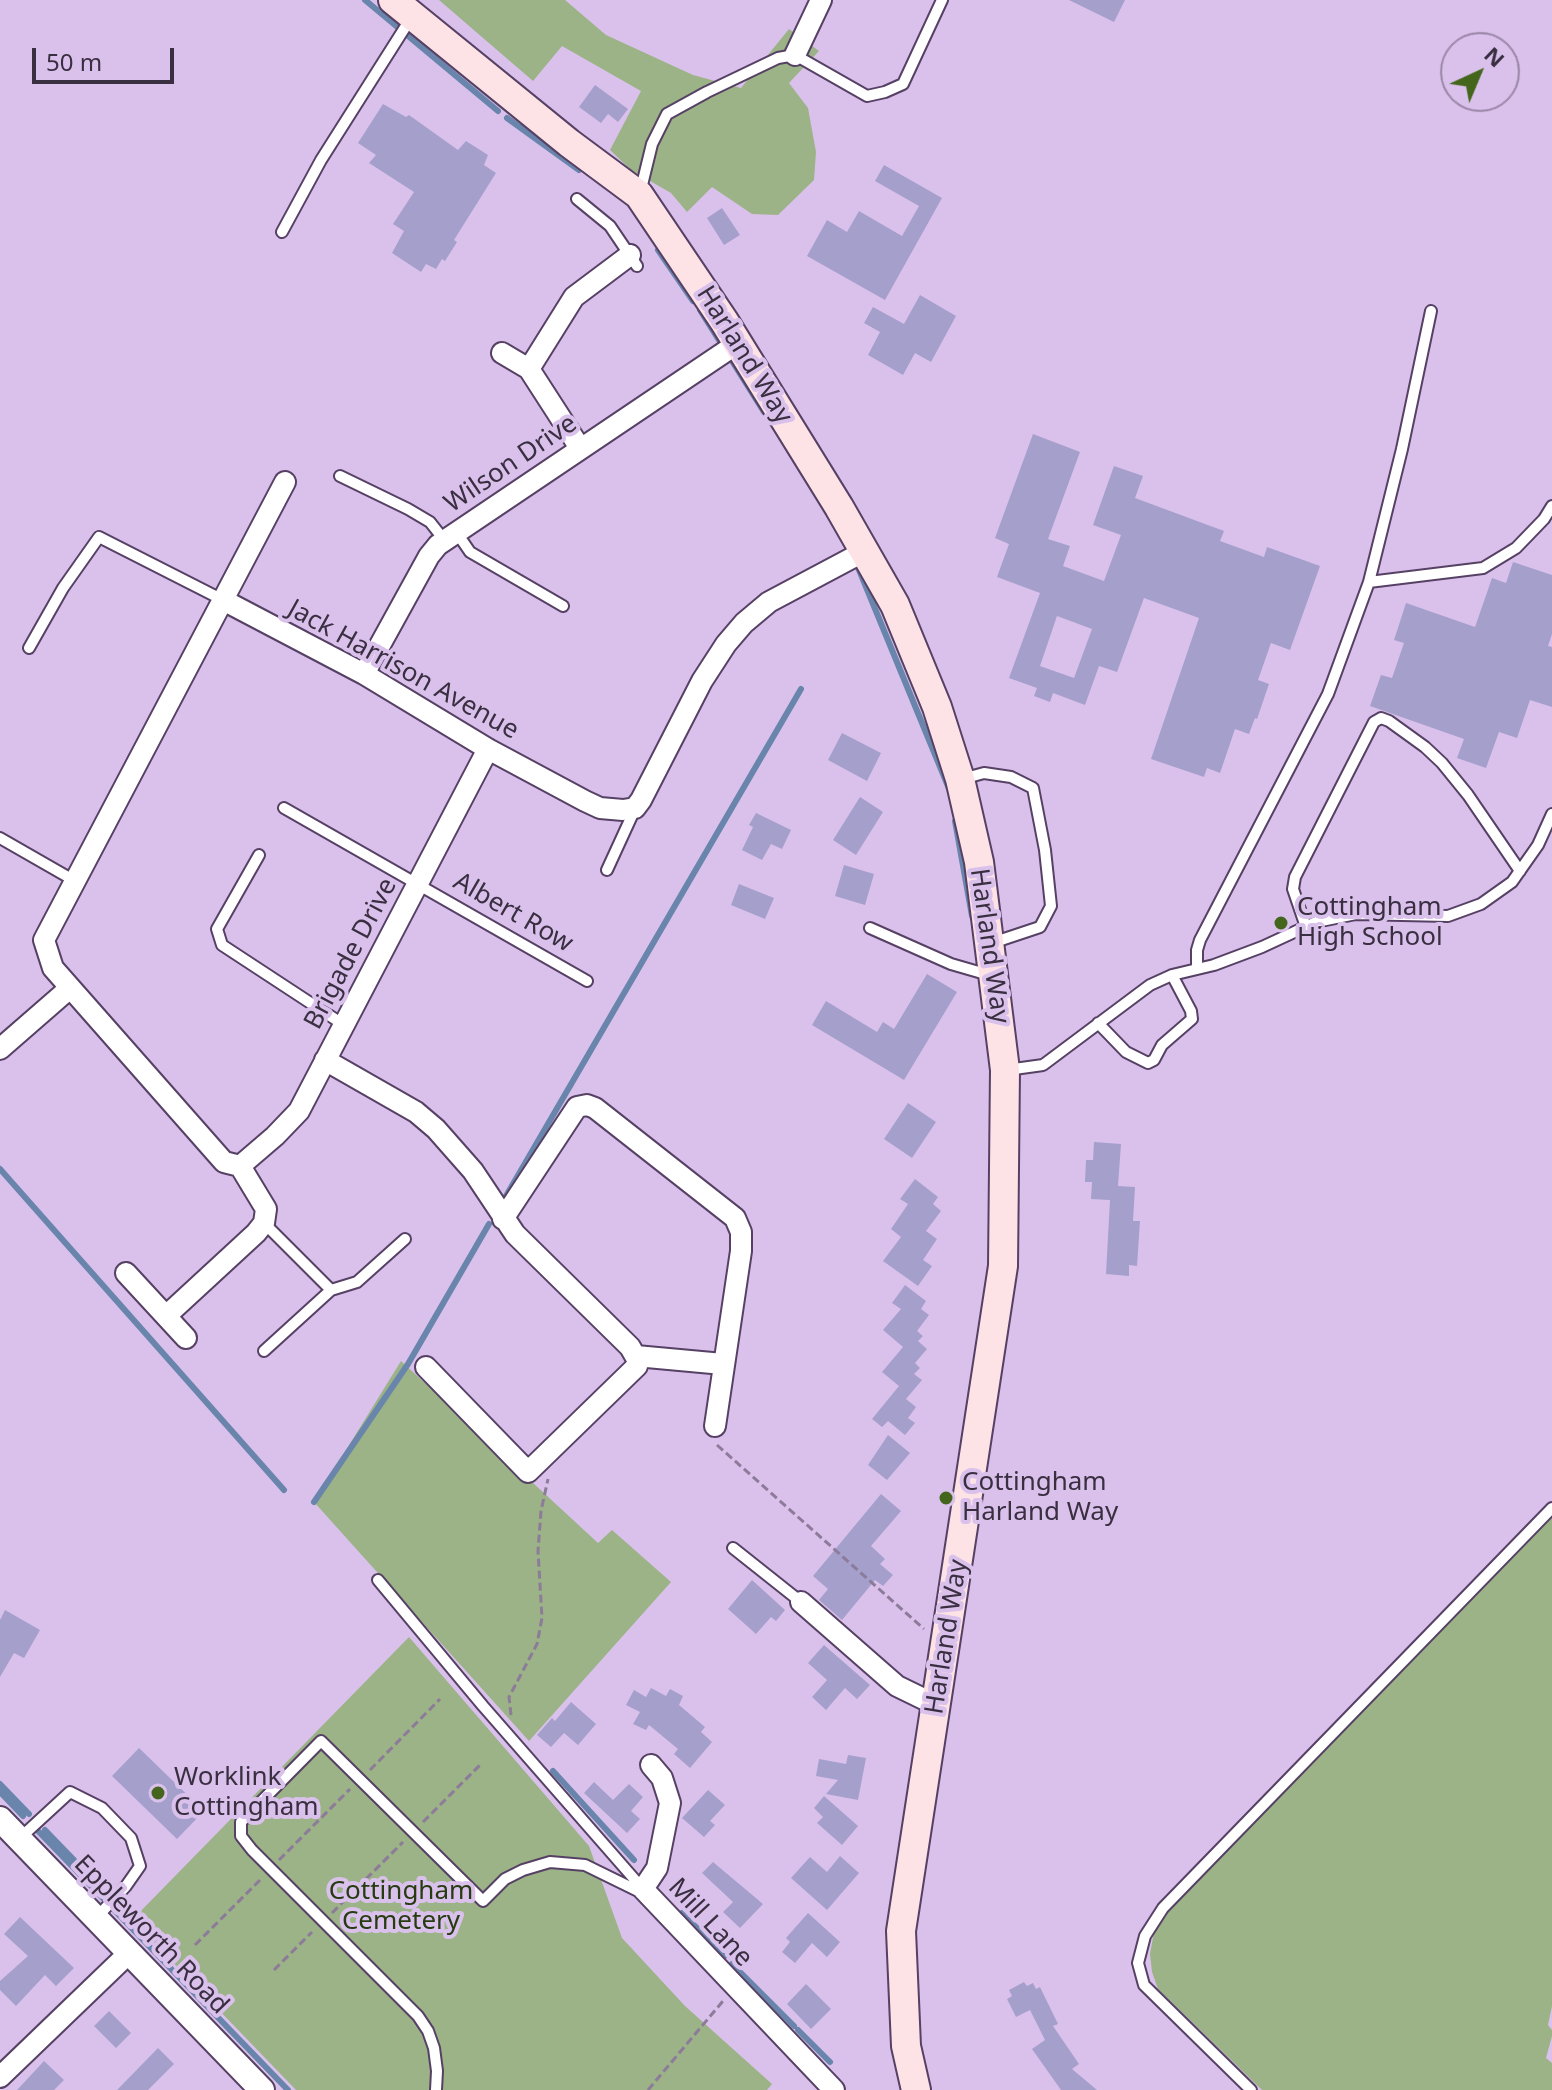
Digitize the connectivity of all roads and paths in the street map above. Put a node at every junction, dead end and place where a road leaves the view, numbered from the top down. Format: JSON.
{"nodes":[{"id":1,"x":821,"y":0,"type":"edge"},
{"id":2,"x":942,"y":0,"type":"edge"},
{"id":3,"x":403,"y":8,"type":"edge"},
{"id":4,"x":795,"y":55,"type":"junction"},
{"id":5,"x":639,"y":195,"type":"junction"},
{"id":6,"x":577,"y":199,"type":"dead end"},
{"id":7,"x":282,"y":232,"type":"dead end"},
{"id":8,"x":634,"y":260,"type":"joint"},
{"id":9,"x":1431,"y":311,"type":"dead end"},
{"id":10,"x":738,"y":343,"type":"junction"},
{"id":11,"x":502,"y":353,"type":"dead end"},
{"id":12,"x":529,"y":369,"type":"junction"},
{"id":13,"x":580,"y":448,"type":"junction"},
{"id":14,"x":340,"y":476,"type":"dead end"},
{"id":15,"x":285,"y":482,"type":"dead end"},
{"id":16,"x":1552,"y":506,"type":"edge"},
{"id":17,"x":451,"y":537,"type":"junction"},
{"id":18,"x":865,"y":551,"type":"junction"},
{"id":19,"x":1369,"y":582,"type":"junction"},
{"id":20,"x":223,"y":600,"type":"junction"},
{"id":21,"x":563,"y":606,"type":"dead end"},
{"id":22,"x":29,"y":648,"type":"dead end"},
{"id":23,"x":364,"y":674,"type":"junction"},
{"id":24,"x":488,"y":749,"type":"junction"},
{"id":25,"x":960,"y":779,"type":"junction"},
{"id":26,"x":284,"y":808,"type":"dead end"},
{"id":27,"x":635,"y":808,"type":"junction"},
{"id":28,"x":1552,"y":814,"type":"edge"},
{"id":29,"x":0,"y":838,"type":"edge"},
{"id":30,"x":259,"y":855,"type":"dead end"},
{"id":31,"x":607,"y":870,"type":"dead end"},
{"id":32,"x":1520,"y":871,"type":"junction"},
{"id":33,"x":75,"y":881,"type":"junction"},
{"id":34,"x":418,"y":883,"type":"junction"},
{"id":35,"x":1306,"y":927,"type":"junction"},
{"id":36,"x":870,"y":928,"type":"dead end"},
{"id":37,"x":991,"y":944,"type":"junction"},
{"id":38,"x":1197,"y":969,"type":"junction"},
{"id":39,"x":1172,"y":975,"type":"junction"},
{"id":40,"x":994,"y":977,"type":"junction"},
{"id":41,"x":587,"y":981,"type":"dead end"},
{"id":42,"x":70,"y":988,"type":"junction"},
{"id":43,"x":1098,"y":1023,"type":"junction"},
{"id":44,"x":344,"y":1025,"type":"junction"},
{"id":45,"x":0,"y":1049,"type":"edge"},
{"id":46,"x":325,"y":1060,"type":"junction"},
{"id":47,"x":1005,"y":1070,"type":"junction"},
{"id":48,"x":240,"y":1166,"type":"junction"},
{"id":49,"x":503,"y":1219,"type":"junction"},
{"id":50,"x":264,"y":1223,"type":"junction"},
{"id":51,"x":405,"y":1239,"type":"dead end"},
{"id":52,"x":126,"y":1273,"type":"dead end"},
{"id":53,"x":331,"y":1290,"type":"junction"},
{"id":54,"x":166,"y":1316,"type":"junction"},
{"id":55,"x":186,"y":1338,"type":"dead end"},
{"id":56,"x":264,"y":1351,"type":"dead end"},
{"id":57,"x":636,"y":1356,"type":"junction"},
{"id":58,"x":723,"y":1364,"type":"junction"},
{"id":59,"x":426,"y":1367,"type":"dead end"},
{"id":60,"x":715,"y":1426,"type":"joint"},
{"id":61,"x":556,"y":1444,"type":"junction"},
{"id":62,"x":1552,"y":1508,"type":"edge"},
{"id":63,"x":733,"y":1548,"type":"dead end"},
{"id":64,"x":378,"y":1580,"type":"dead end"},
{"id":65,"x":801,"y":1602,"type":"joint"},
{"id":66,"x":945,"y":1648,"type":"junction"},
{"id":67,"x":440,"y":1699,"type":"dead end"},
{"id":68,"x":936,"y":1705,"type":"junction"},
{"id":69,"x":513,"y":1740,"type":"junction"},
{"id":70,"x":482,"y":1763,"type":"dead end"},
{"id":71,"x":651,"y":1765,"type":"dead end"},
{"id":72,"x":360,"y":1780,"type":"junction"},
{"id":73,"x":0,"y":1819,"type":"edge"},
{"id":74,"x":412,"y":1833,"type":"junction"},
{"id":75,"x":19,"y":1839,"type":"junction"},
{"id":76,"x":270,"y":1869,"type":"junction"},
{"id":77,"x":643,"y":1889,"type":"junction"},
{"id":78,"x":96,"y":1918,"type":"junction"},
{"id":79,"x":323,"y":1922,"type":"junction"},
{"id":80,"x":195,"y":1945,"type":"dead end"},
{"id":81,"x":129,"y":1953,"type":"junction"},
{"id":82,"x":274,"y":1970,"type":"dead end"},
{"id":83,"x":735,"y":1987,"type":"junction"},
{"id":84,"x":0,"y":2077,"type":"edge"},
{"id":85,"x":262,"y":2090,"type":"edge"},
{"id":86,"x":436,"y":2090,"type":"edge"},
{"id":87,"x":648,"y":2090,"type":"edge"},
{"id":88,"x":834,"y":2090,"type":"edge"},
{"id":89,"x":916,"y":2090,"type":"edge"},
{"id":90,"x":1251,"y":2090,"type":"edge"}],
"edges":[{"from":1,"to":4,"type":"street"},
{"from":2,"to":4,"type":"lane"},
{"from":3,"to":5,"type":"main road","name":"Harland Way"},
{"from":3,"to":7,"type":"lane"},
{"from":4,"to":5,"type":"lane"},
{"from":5,"to":10,"type":"main road","name":"Harland Way"},
{"from":6,"to":8,"type":"lane"},
{"from":8,"to":12,"type":"street"},
{"from":9,"to":19,"type":"lane"},
{"from":10,"to":13,"type":"street","name":"Wilson Drive"},
{"from":10,"to":18,"type":"main road","name":"Harland Way"},
{"from":11,"to":12,"type":"street"},
{"from":12,"to":13,"type":"street"},
{"from":13,"to":17,"type":"street","name":"Wilson Drive"},
{"from":14,"to":17,"type":"lane"},
{"from":15,"to":20,"type":"street"},
{"from":16,"to":19,"type":"lane"},
{"from":17,"to":21,"type":"lane"},
{"from":17,"to":23,"type":"street","name":"Wilson Drive"},
{"from":18,"to":25,"type":"main road","name":"Harland Way"},
{"from":18,"to":27,"type":"street"},
{"from":19,"to":38,"type":"lane"},
{"from":20,"to":22,"type":"lane"},
{"from":20,"to":23,"type":"street","name":"Jack Harrison Avenue"},
{"from":20,"to":33,"type":"street"},
{"from":23,"to":24,"type":"street","name":"Jack Harrison Avenue"},
{"from":24,"to":27,"type":"street","name":"Jack Harrison Avenue"},
{"from":24,"to":34,"type":"street","name":"Brigade Drive"},
{"from":25,"to":37,"type":"main road","name":"Harland Way"},
{"from":25,"to":37,"type":"lane"},
{"from":26,"to":34,"type":"lane","name":"Albert Row"},
{"from":27,"to":31,"type":"lane"},
{"from":28,"to":32,"type":"lane"},
{"from":29,"to":33,"type":"lane"},
{"from":30,"to":44,"type":"lane"},
{"from":32,"to":35,"type":"lane"},
{"from":32,"to":35,"type":"lane"},
{"from":33,"to":42,"type":"street"},
{"from":34,"to":41,"type":"lane","name":"Albert Row"},
{"from":34,"to":44,"type":"street","name":"Brigade Drive"},
{"from":35,"to":38,"type":"lane"},
{"from":36,"to":40,"type":"lane"},
{"from":37,"to":40,"type":"main road","name":"Harland Way"},
{"from":38,"to":39,"type":"lane"},
{"from":39,"to":43,"type":"lane"},
{"from":39,"to":43,"type":"lane"},
{"from":40,"to":47,"type":"main road","name":"Harland Way"},
{"from":42,"to":45,"type":"street"},
{"from":42,"to":48,"type":"street"},
{"from":43,"to":47,"type":"lane"},
{"from":44,"to":46,"type":"street","name":"Brigade Drive"},
{"from":46,"to":48,"type":"street","name":"Brigade Drive"},
{"from":46,"to":49,"type":"street"},
{"from":47,"to":66,"type":"main road","name":"Harland Way"},
{"from":48,"to":50,"type":"street"},
{"from":49,"to":57,"type":"street"},
{"from":49,"to":58,"type":"street"},
{"from":50,"to":53,"type":"lane"},
{"from":50,"to":54,"type":"street"},
{"from":51,"to":53,"type":"lane"},
{"from":52,"to":54,"type":"street"},
{"from":53,"to":56,"type":"lane"},
{"from":54,"to":55,"type":"street"},
{"from":57,"to":58,"type":"street"},
{"from":57,"to":61,"type":"street"},
{"from":58,"to":60,"type":"street"},
{"from":59,"to":61,"type":"street"},
{"from":60,"to":66,"type":"path"},
{"from":61,"to":69,"type":"path"},
{"from":62,"to":90,"type":"lane"},
{"from":63,"to":65,"type":"lane"},
{"from":64,"to":69,"type":"lane"},
{"from":65,"to":68,"type":"street"},
{"from":66,"to":68,"type":"main road","name":"Harland Way"},
{"from":67,"to":72,"type":"path"},
{"from":68,"to":89,"type":"main road","name":"Harland Way"},
{"from":69,"to":77,"type":"lane"},
{"from":70,"to":74,"type":"path"},
{"from":71,"to":77,"type":"street","name":"Mill Lane"},
{"from":72,"to":74,"type":"lane"},
{"from":72,"to":76,"type":"path"},
{"from":72,"to":76,"type":"lane"},
{"from":73,"to":75,"type":"street","name":"Eppleworth Road"},
{"from":74,"to":77,"type":"lane"},
{"from":74,"to":79,"type":"path"},
{"from":75,"to":78,"type":"street","name":"Eppleworth Road"},
{"from":75,"to":78,"type":"lane"},
{"from":76,"to":79,"type":"lane"},
{"from":76,"to":80,"type":"path"},
{"from":77,"to":83,"type":"street","name":"Mill Lane"},
{"from":78,"to":81,"type":"street","name":"Eppleworth Road"},
{"from":79,"to":82,"type":"path"},
{"from":79,"to":86,"type":"lane"},
{"from":81,"to":84,"type":"street"},
{"from":81,"to":85,"type":"street","name":"Eppleworth Road"},
{"from":83,"to":87,"type":"path"},
{"from":83,"to":88,"type":"street","name":"Mill Lane"}]}
